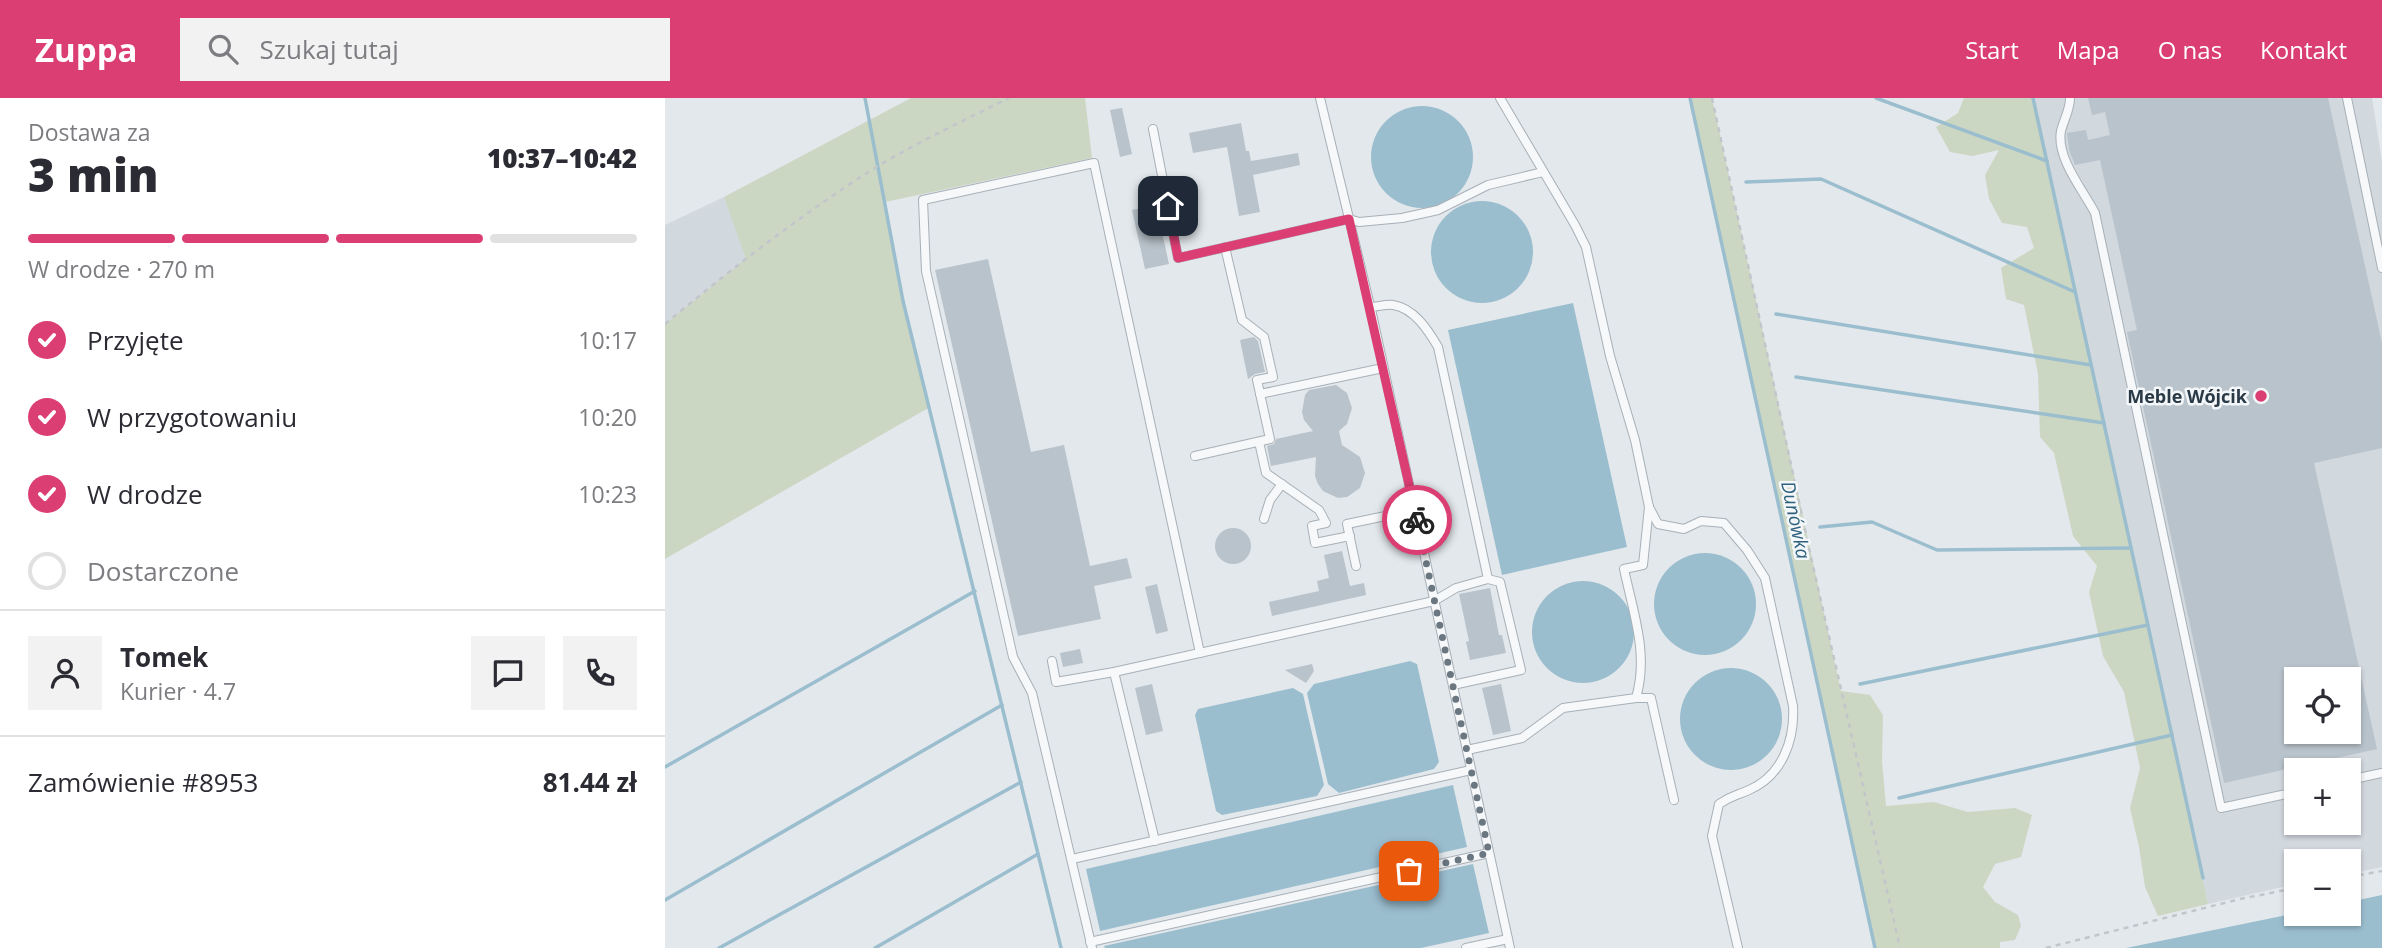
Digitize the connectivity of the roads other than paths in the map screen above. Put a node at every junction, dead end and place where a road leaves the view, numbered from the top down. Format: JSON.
{"nodes":[{"id":1,"x":1320,"y":98,"type":"edge"},
{"id":2,"x":1500,"y":98,"type":"edge"},
{"id":3,"x":2070,"y":98,"type":"edge"},
{"id":4,"x":2347,"y":98,"type":"edge"},
{"id":5,"x":1153,"y":129,"type":"dead end"},
{"id":6,"x":1543,"y":172,"type":"junction"},
{"id":7,"x":1349,"y":219,"type":"junction"},
{"id":8,"x":1224,"y":247,"type":"junction"},
{"id":9,"x":2382,"y":268,"type":"edge"},
{"id":10,"x":1370,"y":307,"type":"junction"},
{"id":11,"x":1383,"y":368,"type":"junction"},
{"id":12,"x":1260,"y":394,"type":"junction"},
{"id":13,"x":1259,"y":442,"type":"junction"},
{"id":14,"x":1195,"y":456,"type":"dead end"},
{"id":15,"x":1282,"y":484,"type":"junction"},
{"id":16,"x":1650,"y":507,"type":"junction"},
{"id":17,"x":1414,"y":510,"type":"junction"},
{"id":18,"x":1264,"y":519,"type":"dead end"},
{"id":19,"x":1350,"y":536,"type":"junction"},
{"id":20,"x":1356,"y":566,"type":"dead end"},
{"id":21,"x":1487,"y":579,"type":"junction"},
{"id":22,"x":1434,"y":601,"type":"junction"},
{"id":23,"x":1200,"y":653,"type":"junction"},
{"id":24,"x":1052,"y":661,"type":"dead end"},
{"id":25,"x":1114,"y":672,"type":"junction"},
{"id":26,"x":1453,"y":685,"type":"junction"},
{"id":27,"x":1636,"y":698,"type":"junction"},
{"id":28,"x":1467,"y":750,"type":"junction"},
{"id":29,"x":1471,"y":770,"type":"junction"},
{"id":30,"x":2382,"y":773,"type":"edge"},
{"id":31,"x":2361,"y":777,"type":"edge"},
{"id":32,"x":2284,"y":795,"type":"edge"},
{"id":33,"x":1674,"y":800,"type":"dead end"},
{"id":34,"x":1154,"y":841,"type":"junction"},
{"id":35,"x":1489,"y":853,"type":"junction"},
{"id":36,"x":1072,"y":859,"type":"junction"},
{"id":37,"x":1509,"y":943,"type":"edge"},
{"id":38,"x":1091,"y":945,"type":"edge"},
{"id":39,"x":1466,"y":948,"type":"edge"},
{"id":40,"x":1738,"y":948,"type":"edge"}],
"edges":[{"from":1,"to":7,"type":"lane"},
{"from":2,"to":6,"type":"lane"},
{"from":3,"to":32,"type":"lane"},
{"from":4,"to":9,"type":"lane"},
{"from":5,"to":8,"type":"lane"},
{"from":6,"to":7,"type":"lane"},
{"from":6,"to":16,"type":"lane"},
{"from":7,"to":8,"type":"lane"},
{"from":7,"to":10,"type":"lane"},
{"from":8,"to":12,"type":"lane"},
{"from":10,"to":11,"type":"lane"},
{"from":10,"to":21,"type":"lane"},
{"from":11,"to":12,"type":"lane"},
{"from":11,"to":17,"type":"lane"},
{"from":12,"to":13,"type":"lane"},
{"from":13,"to":14,"type":"lane"},
{"from":13,"to":15,"type":"lane"},
{"from":15,"to":18,"type":"lane"},
{"from":15,"to":19,"type":"lane"},
{"from":16,"to":27,"type":"lane"},
{"from":16,"to":40,"type":"lane"},
{"from":17,"to":19,"type":"lane"},
{"from":17,"to":22,"type":"lane"},
{"from":19,"to":20,"type":"lane"},
{"from":21,"to":22,"type":"lane"},
{"from":21,"to":26,"type":"lane"},
{"from":22,"to":23,"type":"lane"},
{"from":22,"to":26,"type":"lane"},
{"from":23,"to":25,"type":"lane"},
{"from":23,"to":36,"type":"lane"},
{"from":24,"to":25,"type":"lane"},
{"from":25,"to":34,"type":"lane"},
{"from":26,"to":28,"type":"lane"},
{"from":27,"to":28,"type":"lane"},
{"from":27,"to":33,"type":"lane"},
{"from":28,"to":29,"type":"lane"},
{"from":29,"to":34,"type":"lane"},
{"from":29,"to":35,"type":"lane"},
{"from":30,"to":31,"type":"lane"},
{"from":34,"to":36,"type":"lane"},
{"from":35,"to":37,"type":"lane"},
{"from":35,"to":38,"type":"lane"},
{"from":36,"to":38,"type":"lane"},
{"from":37,"to":39,"type":"lane"}]}
